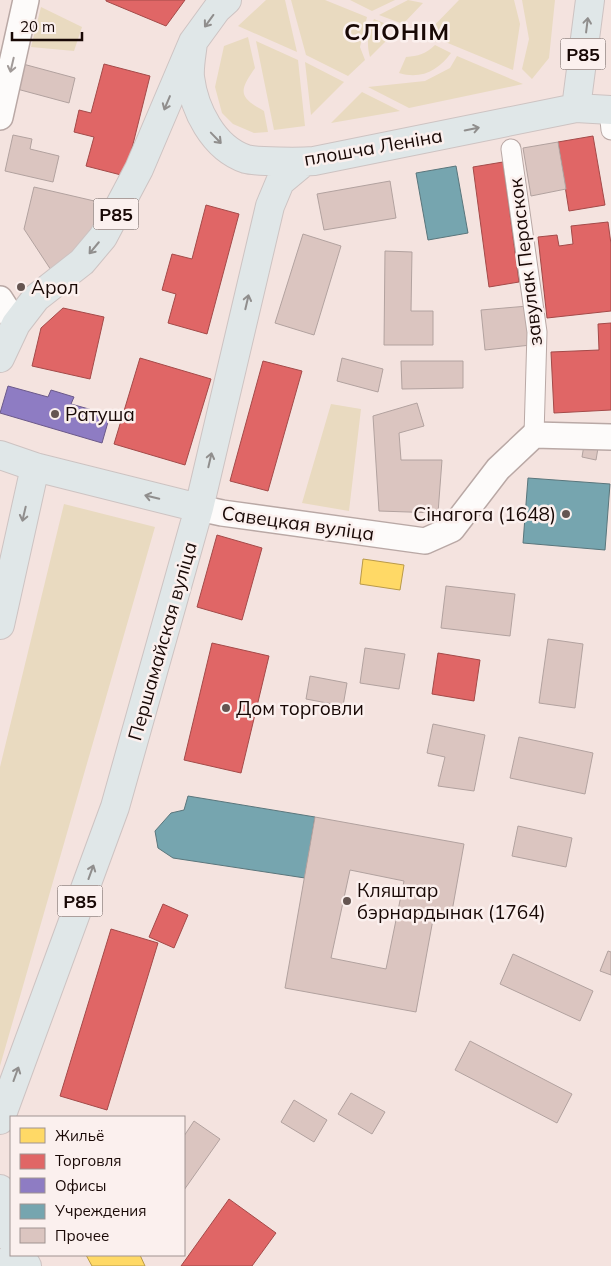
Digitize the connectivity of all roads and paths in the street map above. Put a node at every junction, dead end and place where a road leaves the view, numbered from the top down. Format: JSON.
{"nodes":[{"id":1,"x":26,"y":0,"type":"edge"},
{"id":2,"x":227,"y":0,"type":"edge"},
{"id":3,"x":590,"y":0,"type":"edge"},
{"id":4,"x":193,"y":42,"type":"junction"},
{"id":5,"x":576,"y":108,"type":"junction"},
{"id":6,"x":610,"y":116,"type":"edge"},
{"id":7,"x":0,"y":117,"type":"edge"},
{"id":8,"x":511,"y":149,"type":"dead end"},
{"id":9,"x":304,"y":162,"type":"junction"},
{"id":10,"x":0,"y":299,"type":"edge"},
{"id":11,"x":16,"y":324,"type":"junction"},
{"id":12,"x":0,"y":358,"type":"edge"},
{"id":13,"x":534,"y":435,"type":"junction"},
{"id":14,"x":611,"y":437,"type":"edge"},
{"id":15,"x":0,"y":455,"type":"edge"},
{"id":16,"x":35,"y":467,"type":"junction"},
{"id":17,"x":200,"y":508,"type":"junction"},
{"id":18,"x":0,"y":625,"type":"edge"},
{"id":19,"x":0,"y":1120,"type":"edge"},
{"id":20,"x":0,"y":1190,"type":"edge"},
{"id":21,"x":0,"y":1226,"type":"edge"},
{"id":22,"x":10,"y":1235,"type":"edge"},
{"id":23,"x":10,"y":1238,"type":"edge"},
{"id":24,"x":0,"y":1263,"type":"edge"},
{"id":25,"x":4,"y":1266,"type":"edge"}],
"edges":[{"from":1,"to":7,"type":"street","one_way":true},
{"from":2,"to":4,"type":"main road","number":"Р85","one_way":true},
{"from":5,"to":3,"type":"main road","number":"Р85","one_way":true},
{"from":4,"to":9,"type":"main road","name":"плошча Леніна","number":"Р85","one_way":true},
{"from":4,"to":11,"type":"main road","number":"Р85","one_way":true},
{"from":5,"to":6,"type":"main road","number":"Р85"},
{"from":9,"to":5,"type":"main road","name":"плошча Леніна","number":"Р85","one_way":true},
{"from":8,"to":13,"type":"street","name":"завулак Пераскок"},
{"from":17,"to":9,"type":"main road","name":"Першамайская вуліца","number":"Р85","one_way":true},
{"from":10,"to":11,"type":"street"},
{"from":11,"to":12,"type":"main road","number":"Р85"},
{"from":13,"to":14,"type":"street"},
{"from":13,"to":17,"type":"street","name":"Савецкая вуліца"},
{"from":15,"to":16,"type":"main road","name":"Савецкая вуліца"},
{"from":17,"to":16,"type":"main road","name":"Савецкая вуліца","one_way":true},
{"from":16,"to":18,"type":"main road","one_way":true},
{"from":19,"to":17,"type":"main road","name":"Першамайская вуліца","number":"Р85","one_way":true},
{"from":20,"to":22,"type":"main road"},
{"from":21,"to":23,"type":"main road"},
{"from":24,"to":25,"type":"main road"}]}
